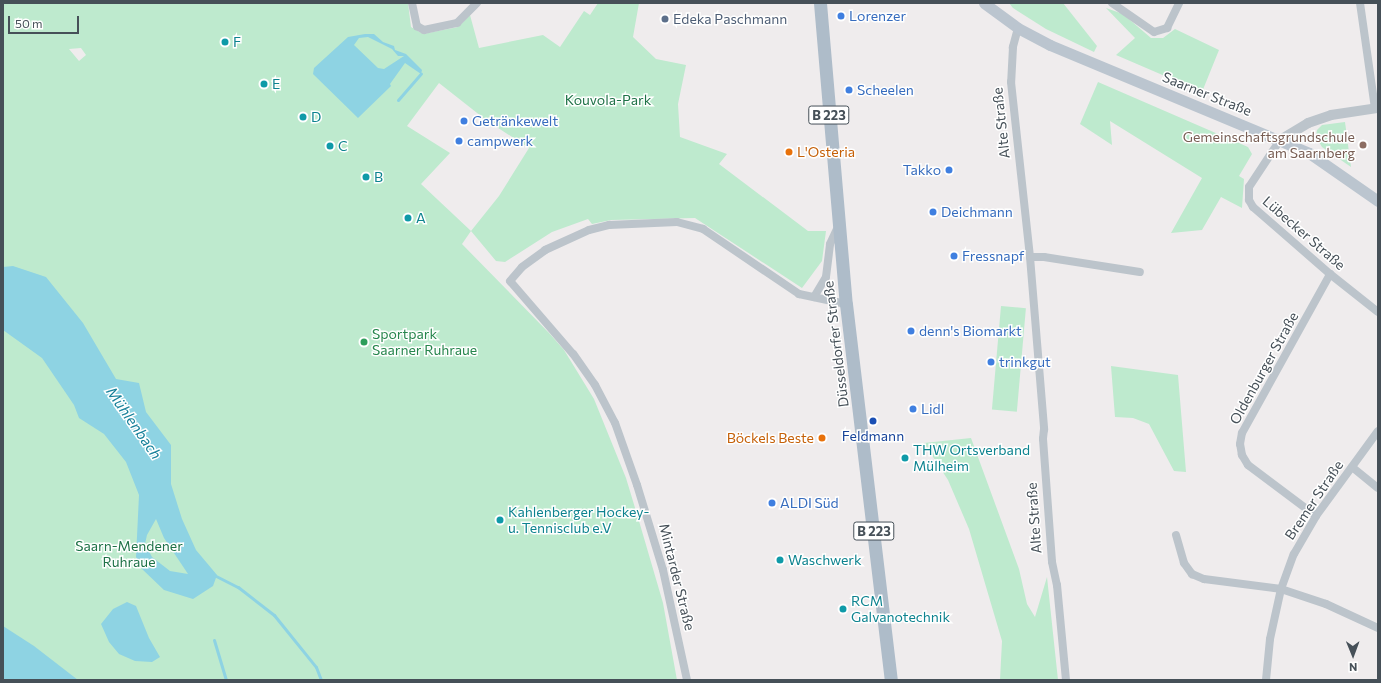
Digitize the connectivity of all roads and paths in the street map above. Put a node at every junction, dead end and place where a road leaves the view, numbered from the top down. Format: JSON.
{"nodes":[{"id":1,"x":412,"y":3,"type":"edge"},
{"id":2,"x":477,"y":3,"type":"edge"},
{"id":3,"x":820,"y":3,"type":"edge"},
{"id":4,"x":984,"y":3,"type":"edge"},
{"id":5,"x":1112,"y":3,"type":"edge"},
{"id":6,"x":1179,"y":3,"type":"edge"},
{"id":7,"x":1360,"y":3,"type":"edge"},
{"id":8,"x":1018,"y":28,"type":"junction"},
{"id":9,"x":1376,"y":109,"type":"edge"},
{"id":10,"x":1280,"y":140,"type":"junction"},
{"id":11,"x":1378,"y":201,"type":"edge"},
{"id":12,"x":840,"y":224,"type":"junction"},
{"id":13,"x":1030,"y":257,"type":"junction"},
{"id":14,"x":1140,"y":272,"type":"dead end"},
{"id":15,"x":1330,"y":274,"type":"junction"},
{"id":16,"x":814,"y":297,"type":"junction"},
{"id":17,"x":846,"y":304,"type":"junction"},
{"id":18,"x":1378,"y":312,"type":"edge"},
{"id":19,"x":1378,"y":431,"type":"edge"},
{"id":20,"x":1352,"y":467,"type":"junction"},
{"id":21,"x":1378,"y":488,"type":"edge"},
{"id":22,"x":1316,"y":516,"type":"junction"},
{"id":23,"x":1176,"y":535,"type":"dead end"},
{"id":24,"x":1281,"y":589,"type":"junction"},
{"id":25,"x":1378,"y":628,"type":"edge"},
{"id":26,"x":687,"y":680,"type":"edge"},
{"id":27,"x":891,"y":680,"type":"edge"},
{"id":28,"x":1066,"y":680,"type":"edge"},
{"id":29,"x":1266,"y":680,"type":"edge"}],
"edges":[{"from":1,"to":2,"type":"street"},
{"from":3,"to":12,"type":"main road","name":"Düsseldorfer Straße","number":"B 223"},
{"from":4,"to":8,"type":"main road"},
{"from":5,"to":6,"type":"street"},
{"from":7,"to":9,"type":"street"},
{"from":8,"to":10,"type":"main road","name":"Saarner Straße"},
{"from":8,"to":13,"type":"street","name":"Alte Straße"},
{"from":9,"to":10,"type":"street"},
{"from":10,"to":11,"type":"main road","name":"Saarner Straße"},
{"from":10,"to":15,"type":"street","name":"Lübecker Straße"},
{"from":12,"to":16,"type":"street"},
{"from":12,"to":17,"type":"main road","name":"Düsseldorfer Straße","number":"B 223"},
{"from":13,"to":14,"type":"street"},
{"from":13,"to":28,"type":"street","name":"Alte Straße"},
{"from":15,"to":18,"type":"street","name":"Lübecker Straße"},
{"from":15,"to":22,"type":"street","name":"Oldenburger Straße"},
{"from":16,"to":17,"type":"street"},
{"from":16,"to":26,"type":"street","name":"Mintarder Straße"},
{"from":17,"to":27,"type":"main road","name":"Düsseldorfer Straße","number":"B 223"},
{"from":19,"to":20,"type":"street","name":"Bremer Straße"},
{"from":20,"to":21,"type":"street"},
{"from":20,"to":22,"type":"street","name":"Bremer Straße"},
{"from":22,"to":24,"type":"street","name":"Bremer Straße"},
{"from":23,"to":24,"type":"street"},
{"from":24,"to":25,"type":"street"},
{"from":24,"to":29,"type":"street","name":"Bremer Straße"}]}
